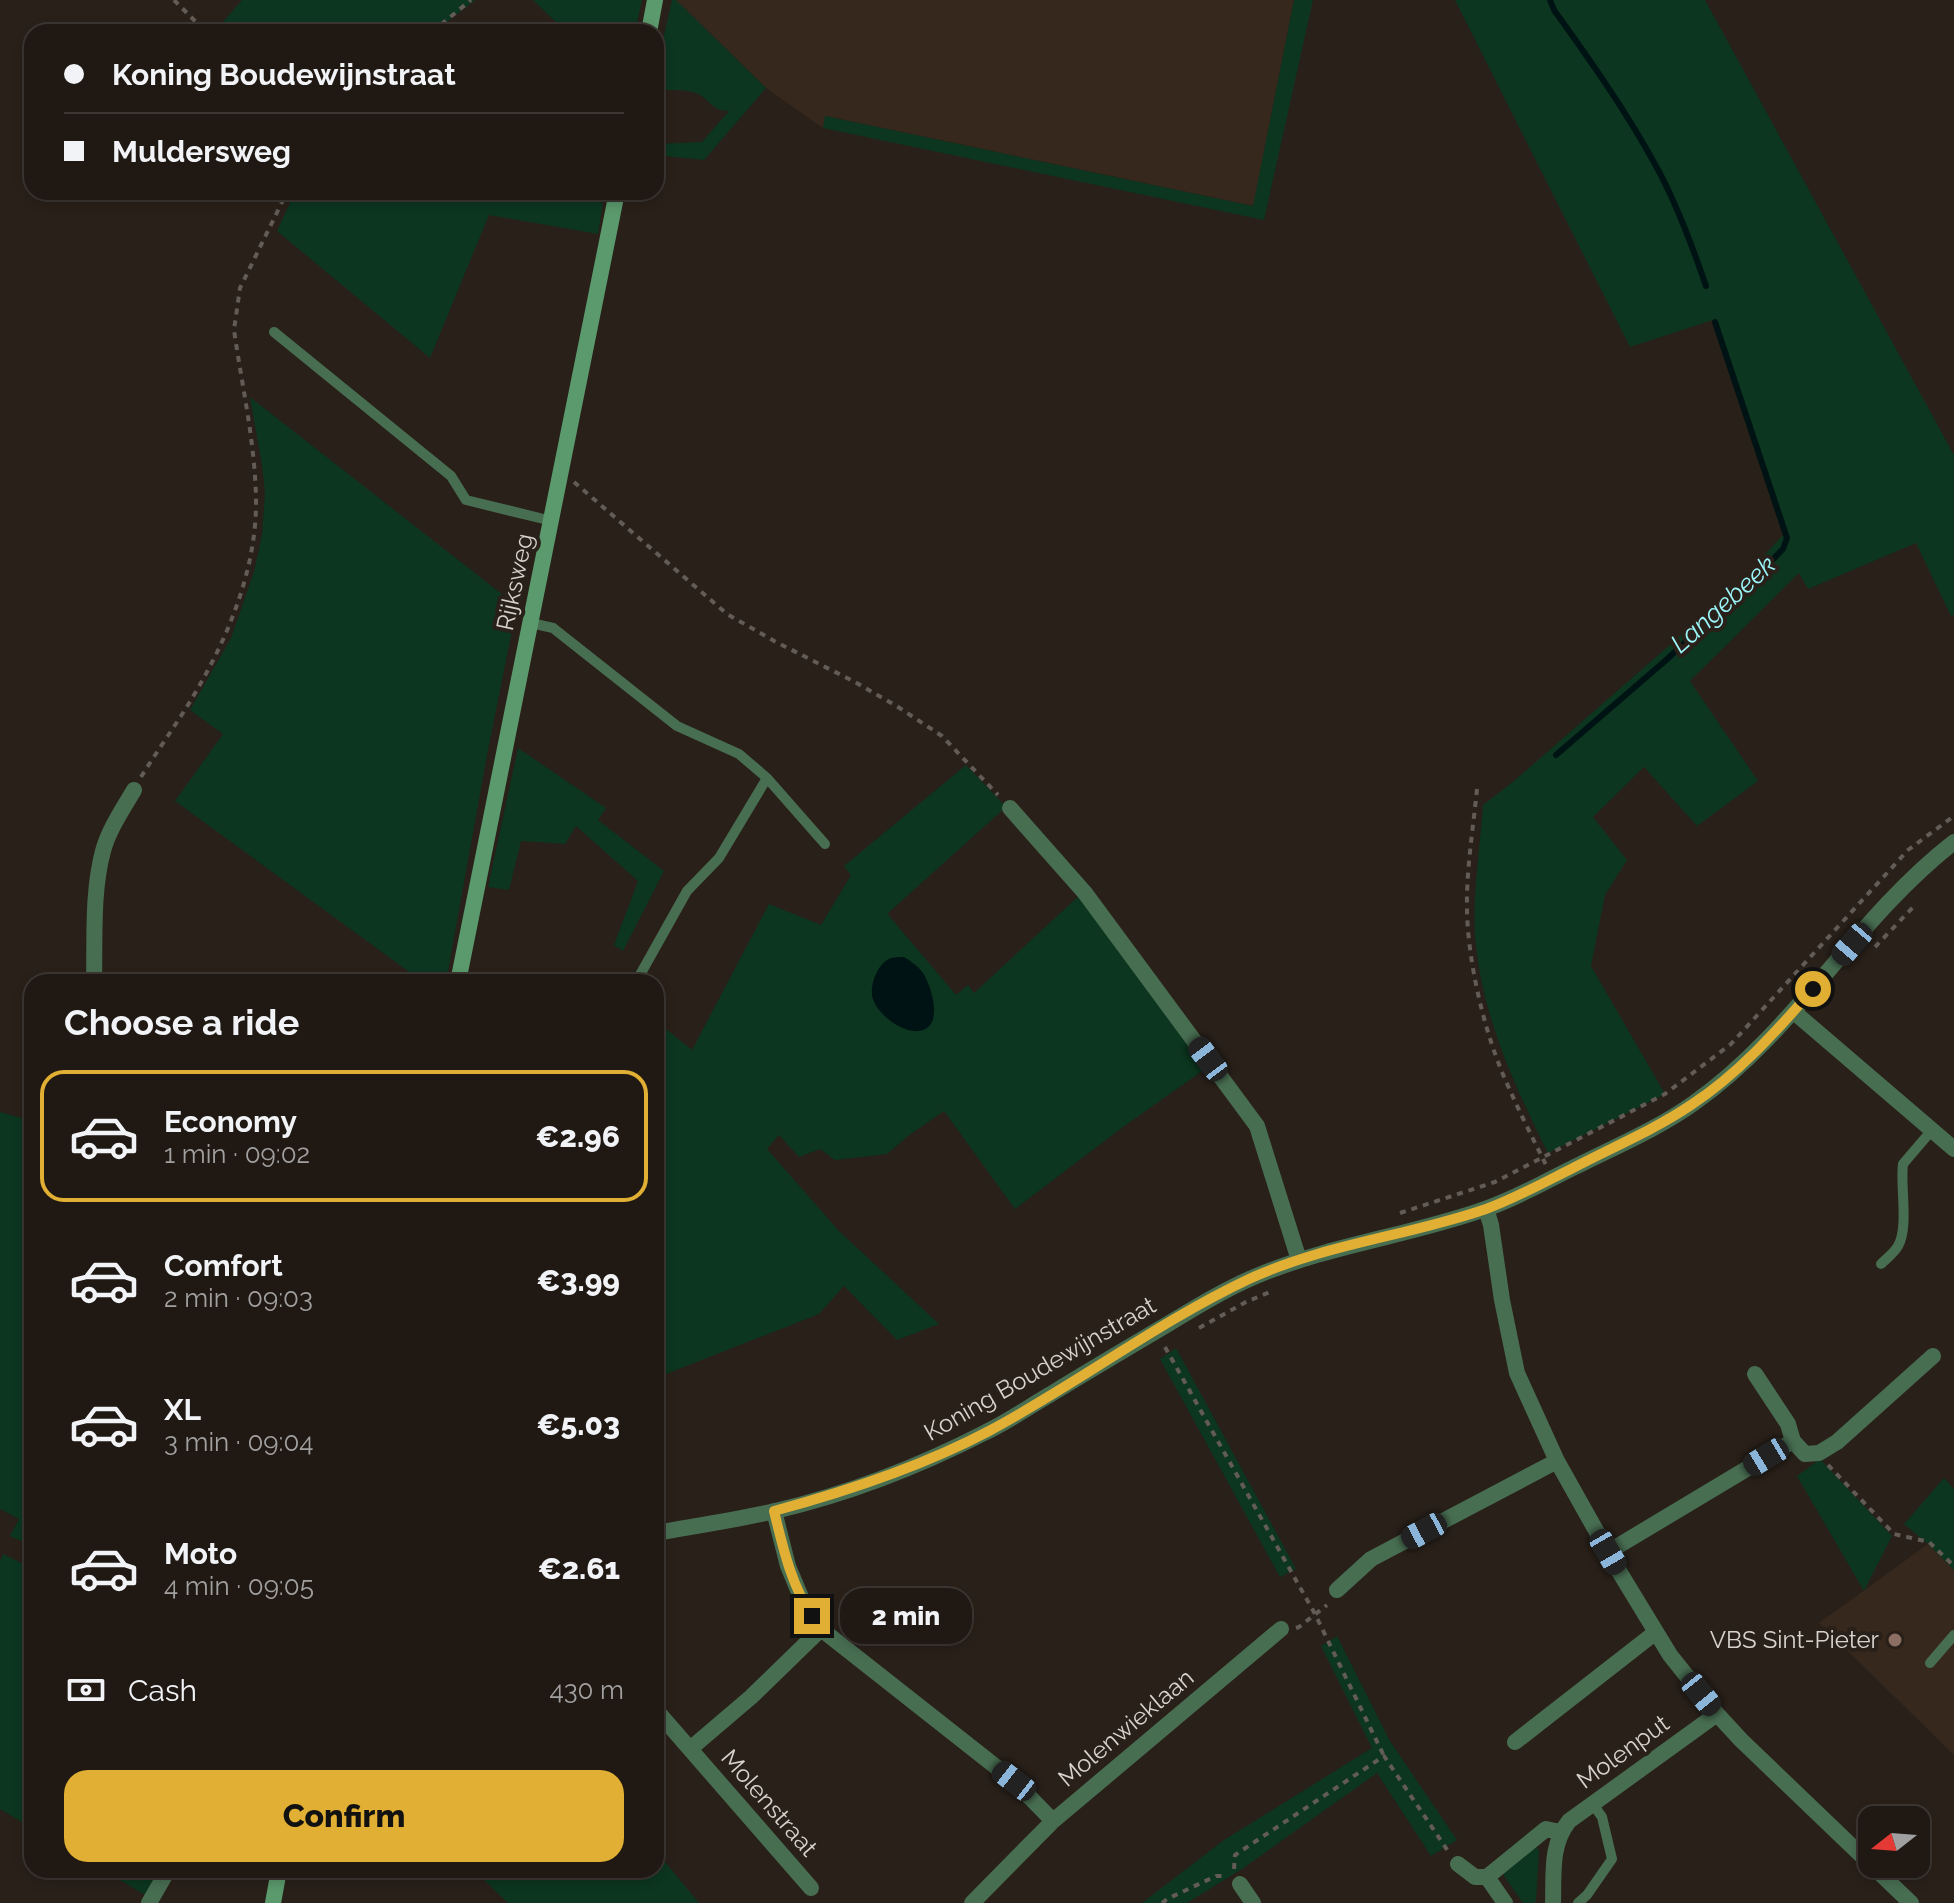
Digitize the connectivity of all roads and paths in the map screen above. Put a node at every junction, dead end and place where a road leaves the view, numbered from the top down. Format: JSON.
{"nodes":[{"id":1,"x":174,"y":0,"type":"edge"},
{"id":2,"x":471,"y":0,"type":"edge"},
{"id":3,"x":655,"y":0,"type":"edge"},
{"id":4,"x":198,"y":24,"type":"edge"},
{"id":5,"x":441,"y":24,"type":"edge"},
{"id":6,"x":650,"y":24,"type":"edge"},
{"id":7,"x":283,"y":200,"type":"edge"},
{"id":8,"x":615,"y":200,"type":"edge"},
{"id":9,"x":274,"y":332,"type":"dead end"},
{"id":10,"x":561,"y":478,"type":"junction"},
{"id":11,"x":552,"y":521,"type":"junction"},
{"id":12,"x":531,"y":623,"type":"junction"},
{"id":13,"x":767,"y":778,"type":"junction"},
{"id":14,"x":1477,"y":789,"type":"dead end"},
{"id":15,"x":134,"y":790,"type":"joint"},
{"id":16,"x":1010,"y":808,"type":"joint"},
{"id":17,"x":1954,"y":816,"type":"edge"},
{"id":18,"x":1954,"y":842,"type":"edge"},
{"id":19,"x":825,"y":844,"type":"dead end"},
{"id":20,"x":94,"y":974,"type":"edge"},
{"id":21,"x":460,"y":974,"type":"edge"},
{"id":22,"x":640,"y":974,"type":"edge"},
{"id":23,"x":1794,"y":1012,"type":"junction"},
{"id":24,"x":1932,"y":1130,"type":"junction"},
{"id":25,"x":1954,"y":1149,"type":"edge"},
{"id":26,"x":1542,"y":1157,"type":"junction"},
{"id":27,"x":1552,"y":1178,"type":"junction"},
{"id":28,"x":1486,"y":1209,"type":"junction"},
{"id":29,"x":1395,"y":1215,"type":"dead end"},
{"id":30,"x":1299,"y":1260,"type":"junction"},
{"id":31,"x":1881,"y":1264,"type":"dead end"},
{"id":32,"x":1165,"y":1347,"type":"dead end"},
{"id":33,"x":1933,"y":1356,"type":"dead end"},
{"id":34,"x":1755,"y":1374,"type":"dead end"},
{"id":35,"x":1793,"y":1441,"type":"junction"},
{"id":36,"x":1819,"y":1453,"type":"junction"},
{"id":37,"x":1557,"y":1461,"type":"junction"},
{"id":38,"x":774,"y":1511,"type":"junction"},
{"id":39,"x":664,"y":1532,"type":"edge"},
{"id":40,"x":1608,"y":1552,"type":"junction"},
{"id":41,"x":1954,"y":1566,"type":"edge"},
{"id":42,"x":1337,"y":1590,"type":"joint"},
{"id":43,"x":1315,"y":1614,"type":"junction"},
{"id":44,"x":821,"y":1629,"type":"junction"},
{"id":45,"x":1281,"y":1629,"type":"joint"},
{"id":46,"x":1656,"y":1632,"type":"junction"},
{"id":47,"x":1954,"y":1635,"type":"edge"},
{"id":48,"x":1930,"y":1663,"type":"dead end"},
{"id":49,"x":1717,"y":1714,"type":"junction"},
{"id":50,"x":664,"y":1719,"type":"edge"},
{"id":51,"x":1515,"y":1742,"type":"dead end"},
{"id":52,"x":690,"y":1749,"type":"junction"},
{"id":53,"x":1384,"y":1756,"type":"junction"},
{"id":54,"x":1592,"y":1803,"type":"junction"},
{"id":55,"x":1053,"y":1821,"type":"junction"},
{"id":56,"x":1560,"y":1832,"type":"junction"},
{"id":57,"x":1458,"y":1864,"type":"joint"},
{"id":58,"x":1487,"y":1877,"type":"junction"},
{"id":59,"x":163,"y":1878,"type":"edge"},
{"id":60,"x":278,"y":1878,"type":"edge"},
{"id":61,"x":1240,"y":1884,"type":"dead end"},
{"id":62,"x":811,"y":1888,"type":"dead end"},
{"id":63,"x":149,"y":1903,"type":"edge"},
{"id":64,"x":273,"y":1903,"type":"edge"},
{"id":65,"x":972,"y":1903,"type":"edge"},
{"id":66,"x":1162,"y":1903,"type":"edge"},
{"id":67,"x":1253,"y":1903,"type":"edge"},
{"id":68,"x":1505,"y":1903,"type":"edge"},
{"id":69,"x":1553,"y":1903,"type":"edge"},
{"id":70,"x":1578,"y":1903,"type":"edge"},
{"id":71,"x":1911,"y":1903,"type":"edge"}],
"edges":[{"from":1,"to":4,"type":"path"},
{"from":2,"to":5,"type":"path"},
{"from":3,"to":6,"type":"main road"},
{"from":7,"to":15,"type":"path"},
{"from":8,"to":10,"type":"main road","name":"Rijksweg"},
{"from":9,"to":11,"type":"lane"},
{"from":10,"to":11,"type":"main road","name":"Rijksweg"},
{"from":10,"to":16,"type":"path"},
{"from":11,"to":12,"type":"main road","name":"Rijksweg"},
{"from":12,"to":13,"type":"lane"},
{"from":12,"to":21,"type":"main road","name":"Rijksweg"},
{"from":13,"to":19,"type":"lane"},
{"from":13,"to":22,"type":"lane"},
{"from":14,"to":26,"type":"path"},
{"from":15,"to":20,"type":"street"},
{"from":16,"to":30,"type":"street"},
{"from":17,"to":26,"type":"path"},
{"from":18,"to":23,"type":"street","name":"Koning Boudewijnstraat"},
{"from":23,"to":24,"type":"street"},
{"from":23,"to":27,"type":"street","name":"Koning Boudewijnstraat"},
{"from":24,"to":25,"type":"street"},
{"from":24,"to":31,"type":"lane"},
{"from":26,"to":27,"type":"path"},
{"from":26,"to":29,"type":"path"},
{"from":27,"to":28,"type":"street","name":"Koning Boudewijnstraat"},
{"from":28,"to":30,"type":"street","name":"Koning Boudewijnstraat"},
{"from":28,"to":37,"type":"street"},
{"from":30,"to":38,"type":"street","name":"Koning Boudewijnstraat"},
{"from":32,"to":43,"type":"path"},
{"from":33,"to":36,"type":"street"},
{"from":34,"to":35,"type":"street"},
{"from":35,"to":36,"type":"street"},
{"from":35,"to":40,"type":"street"},
{"from":36,"to":41,"type":"path"},
{"from":37,"to":40,"type":"street"},
{"from":37,"to":42,"type":"street"},
{"from":38,"to":39,"type":"street","name":"Koning Boudewijnstraat"},
{"from":38,"to":44,"type":"street"},
{"from":40,"to":46,"type":"street"},
{"from":42,"to":43,"type":"path"},
{"from":43,"to":45,"type":"path"},
{"from":43,"to":53,"type":"path"},
{"from":44,"to":52,"type":"street","name":"Molenstraat"},
{"from":44,"to":55,"type":"street"},
{"from":45,"to":55,"type":"street","name":"Molenwieklaan"},
{"from":46,"to":49,"type":"street"},
{"from":46,"to":51,"type":"street"},
{"from":47,"to":48,"type":"lane"},
{"from":49,"to":54,"type":"street","name":"Molenput"},
{"from":49,"to":71,"type":"street"},
{"from":50,"to":52,"type":"street","name":"Molenstraat"},
{"from":52,"to":62,"type":"street","name":"Molenstraat"},
{"from":53,"to":57,"type":"path"},
{"from":53,"to":66,"type":"path"},
{"from":54,"to":56,"type":"street","name":"Molenput"},
{"from":54,"to":70,"type":"lane"},
{"from":55,"to":65,"type":"street","name":"Molenwieklaan"},
{"from":56,"to":58,"type":"street","name":"Molenput"},
{"from":56,"to":69,"type":"street"},
{"from":57,"to":58,"type":"street"},
{"from":58,"to":68,"type":"street"},
{"from":59,"to":63,"type":"street"},
{"from":60,"to":64,"type":"main road"},
{"from":61,"to":67,"type":"street"}]}
